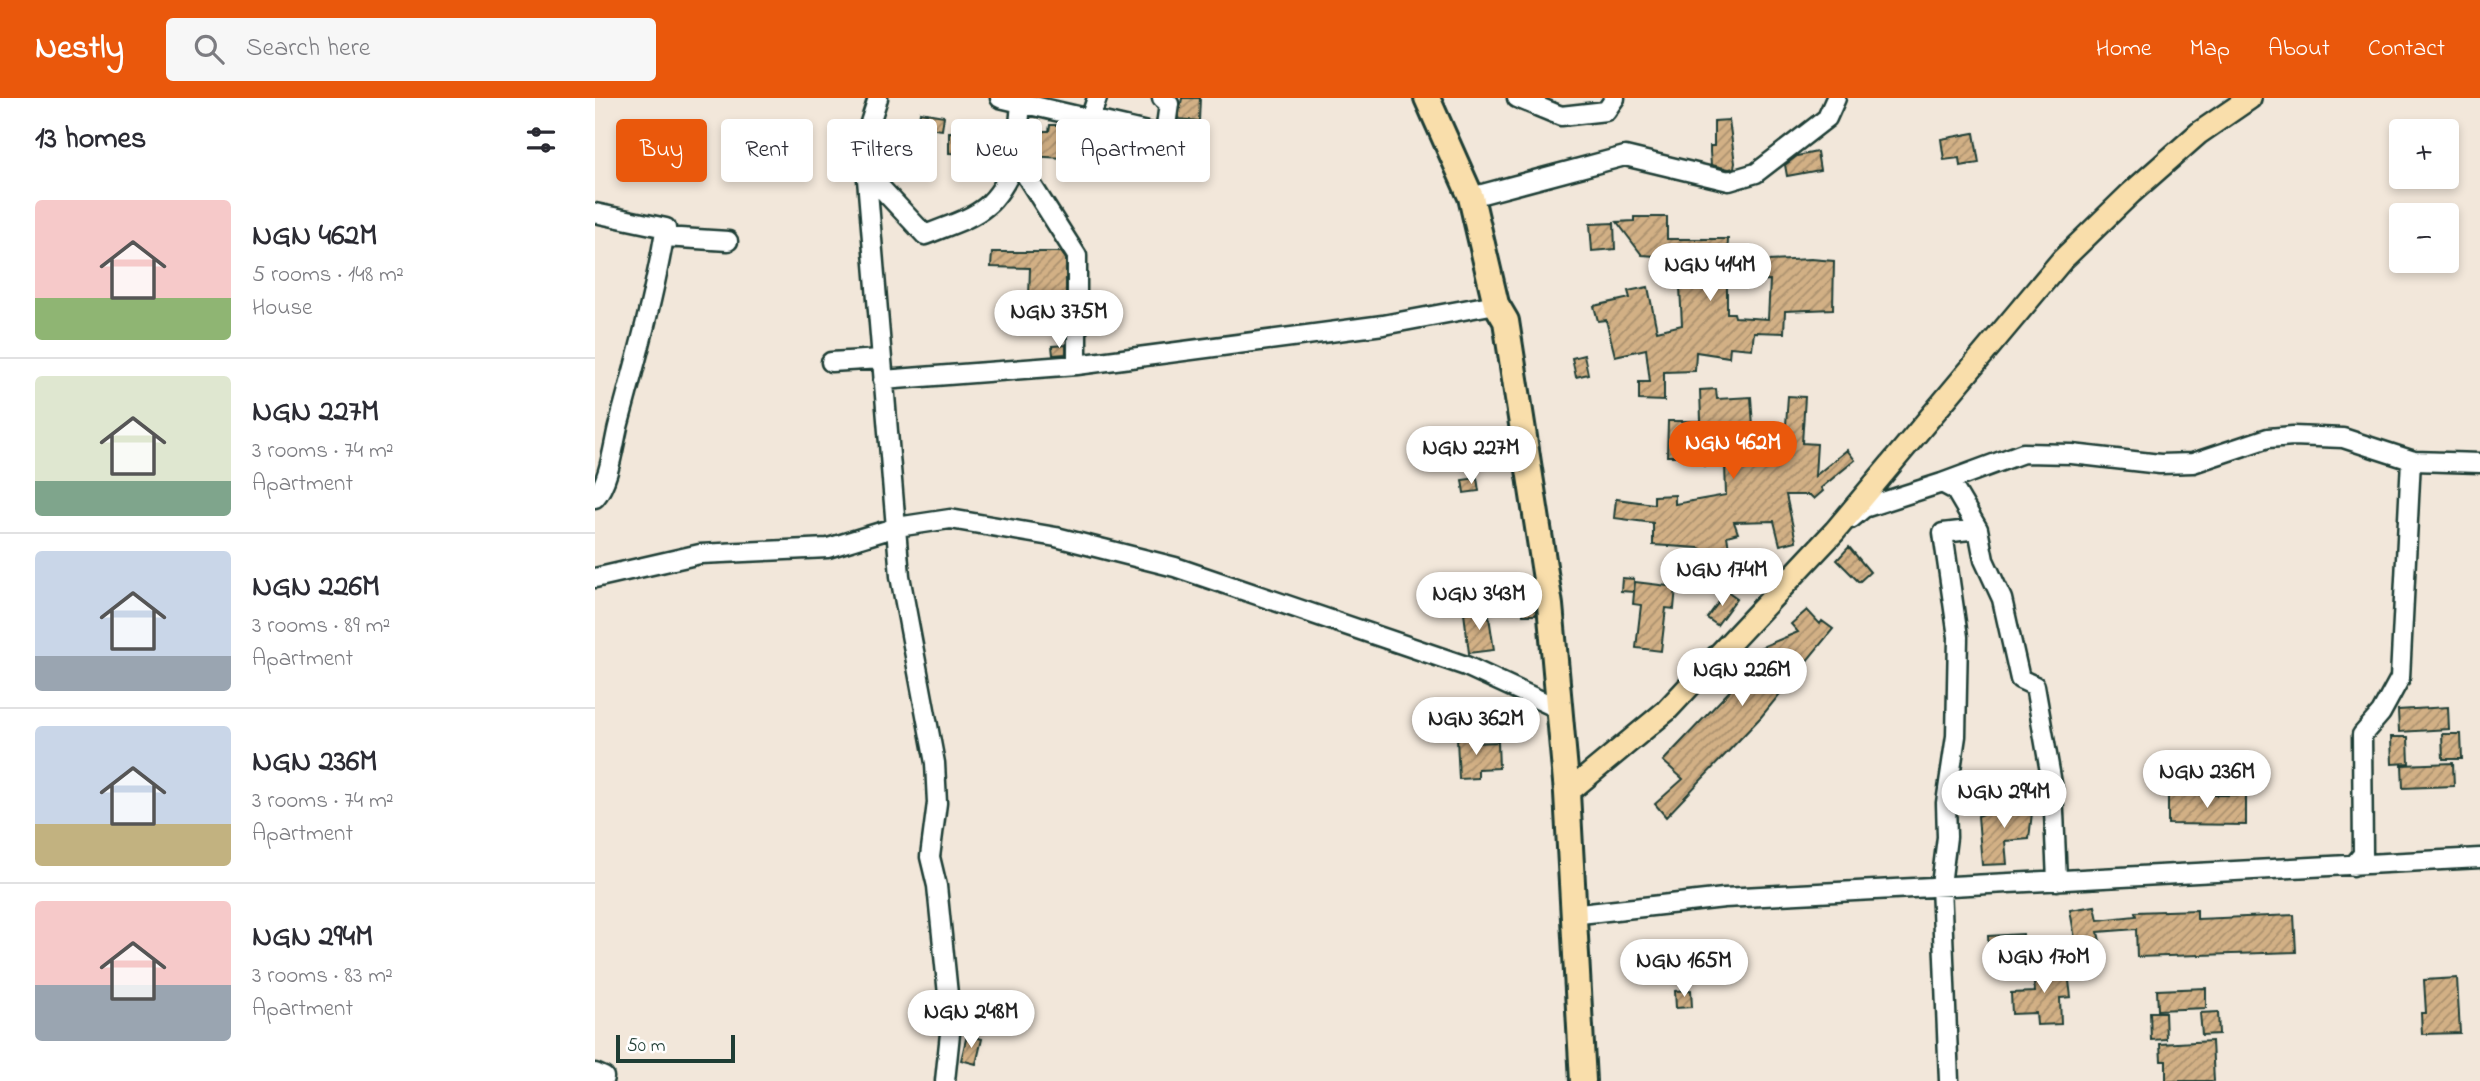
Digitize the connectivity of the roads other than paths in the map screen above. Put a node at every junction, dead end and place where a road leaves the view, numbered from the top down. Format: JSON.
{"nodes":[{"id":1,"x":878,"y":98,"type":"edge"},
{"id":2,"x":1000,"y":98,"type":"edge"},
{"id":3,"x":1097,"y":98,"type":"edge"},
{"id":4,"x":1162,"y":98,"type":"edge"},
{"id":5,"x":1427,"y":98,"type":"edge"},
{"id":6,"x":1517,"y":98,"type":"edge"},
{"id":7,"x":1615,"y":98,"type":"edge"},
{"id":8,"x":1836,"y":98,"type":"edge"},
{"id":9,"x":2249,"y":98,"type":"edge"},
{"id":10,"x":1021,"y":103,"type":"junction"},
{"id":11,"x":871,"y":119,"type":"edge"},
{"id":12,"x":1020,"y":119,"type":"edge"},
{"id":13,"x":1090,"y":119,"type":"joint"},
{"id":14,"x":1168,"y":119,"type":"edge"},
{"id":15,"x":868,"y":182,"type":"edge"},
{"id":16,"x":875,"y":182,"type":"edge"},
{"id":17,"x":1007,"y":182,"type":"edge"},
{"id":18,"x":1030,"y":182,"type":"edge"},
{"id":19,"x":1471,"y":197,"type":"junction"},
{"id":20,"x":595,"y":213,"type":"edge"},
{"id":21,"x":664,"y":237,"type":"junction"},
{"id":22,"x":728,"y":241,"type":"dead end"},
{"id":23,"x":1496,"y":304,"type":"junction"},
{"id":24,"x":881,"y":359,"type":"junction"},
{"id":25,"x":831,"y":362,"type":"dead end"},
{"id":26,"x":1077,"y":365,"type":"junction"},
{"id":27,"x":883,"y":380,"type":"junction"},
{"id":28,"x":2411,"y":460,"type":"junction"},
{"id":29,"x":2480,"y":463,"type":"edge"},
{"id":30,"x":1942,"y":482,"type":"junction"},
{"id":31,"x":595,"y":498,"type":"edge"},
{"id":32,"x":897,"y":527,"type":"junction"},
{"id":33,"x":1978,"y":529,"type":"junction"},
{"id":34,"x":1835,"y":531,"type":"junction"},
{"id":35,"x":595,"y":578,"type":"edge"},
{"id":36,"x":1559,"y":709,"type":"junction"},
{"id":37,"x":1567,"y":793,"type":"junction"},
{"id":38,"x":2480,"y":858,"type":"edge"},
{"id":39,"x":2353,"y":866,"type":"junction"},
{"id":40,"x":2057,"y":881,"type":"junction"},
{"id":41,"x":1941,"y":885,"type":"junction"},
{"id":42,"x":1571,"y":915,"type":"junction"},
{"id":43,"x":595,"y":1073,"type":"edge"},
{"id":44,"x":603,"y":1081,"type":"edge"},
{"id":45,"x":944,"y":1081,"type":"edge"},
{"id":46,"x":1583,"y":1081,"type":"edge"},
{"id":47,"x":1949,"y":1081,"type":"edge"}],
"edges":[{"from":1,"to":11,"type":"street"},
{"from":2,"to":10,"type":"street"},
{"from":3,"to":13,"type":"street"},
{"from":4,"to":14,"type":"street"},
{"from":5,"to":19,"type":"highway"},
{"from":6,"to":7,"type":"street"},
{"from":8,"to":19,"type":"street"},
{"from":9,"to":34,"type":"main road"},
{"from":10,"to":12,"type":"street"},
{"from":10,"to":13,"type":"street"},
{"from":15,"to":24,"type":"street"},
{"from":16,"to":17,"type":"street"},
{"from":18,"to":26,"type":"street"},
{"from":19,"to":23,"type":"highway"},
{"from":20,"to":21,"type":"street"},
{"from":21,"to":22,"type":"street"},
{"from":21,"to":31,"type":"street"},
{"from":23,"to":26,"type":"street"},
{"from":23,"to":36,"type":"highway"},
{"from":24,"to":25,"type":"street"},
{"from":24,"to":27,"type":"street"},
{"from":26,"to":27,"type":"street"},
{"from":27,"to":32,"type":"street"},
{"from":28,"to":29,"type":"street"},
{"from":28,"to":30,"type":"street"},
{"from":28,"to":39,"type":"street"},
{"from":30,"to":33,"type":"street"},
{"from":30,"to":34,"type":"street"},
{"from":32,"to":35,"type":"street"},
{"from":32,"to":36,"type":"street"},
{"from":32,"to":45,"type":"street"},
{"from":33,"to":40,"type":"street"},
{"from":33,"to":41,"type":"street"},
{"from":34,"to":37,"type":"main road"},
{"from":36,"to":37,"type":"highway"},
{"from":37,"to":42,"type":"highway"},
{"from":38,"to":39,"type":"street"},
{"from":39,"to":40,"type":"street"},
{"from":40,"to":41,"type":"street"},
{"from":41,"to":42,"type":"street"},
{"from":41,"to":47,"type":"street"},
{"from":42,"to":46,"type":"highway"},
{"from":43,"to":44,"type":"street"}]}
